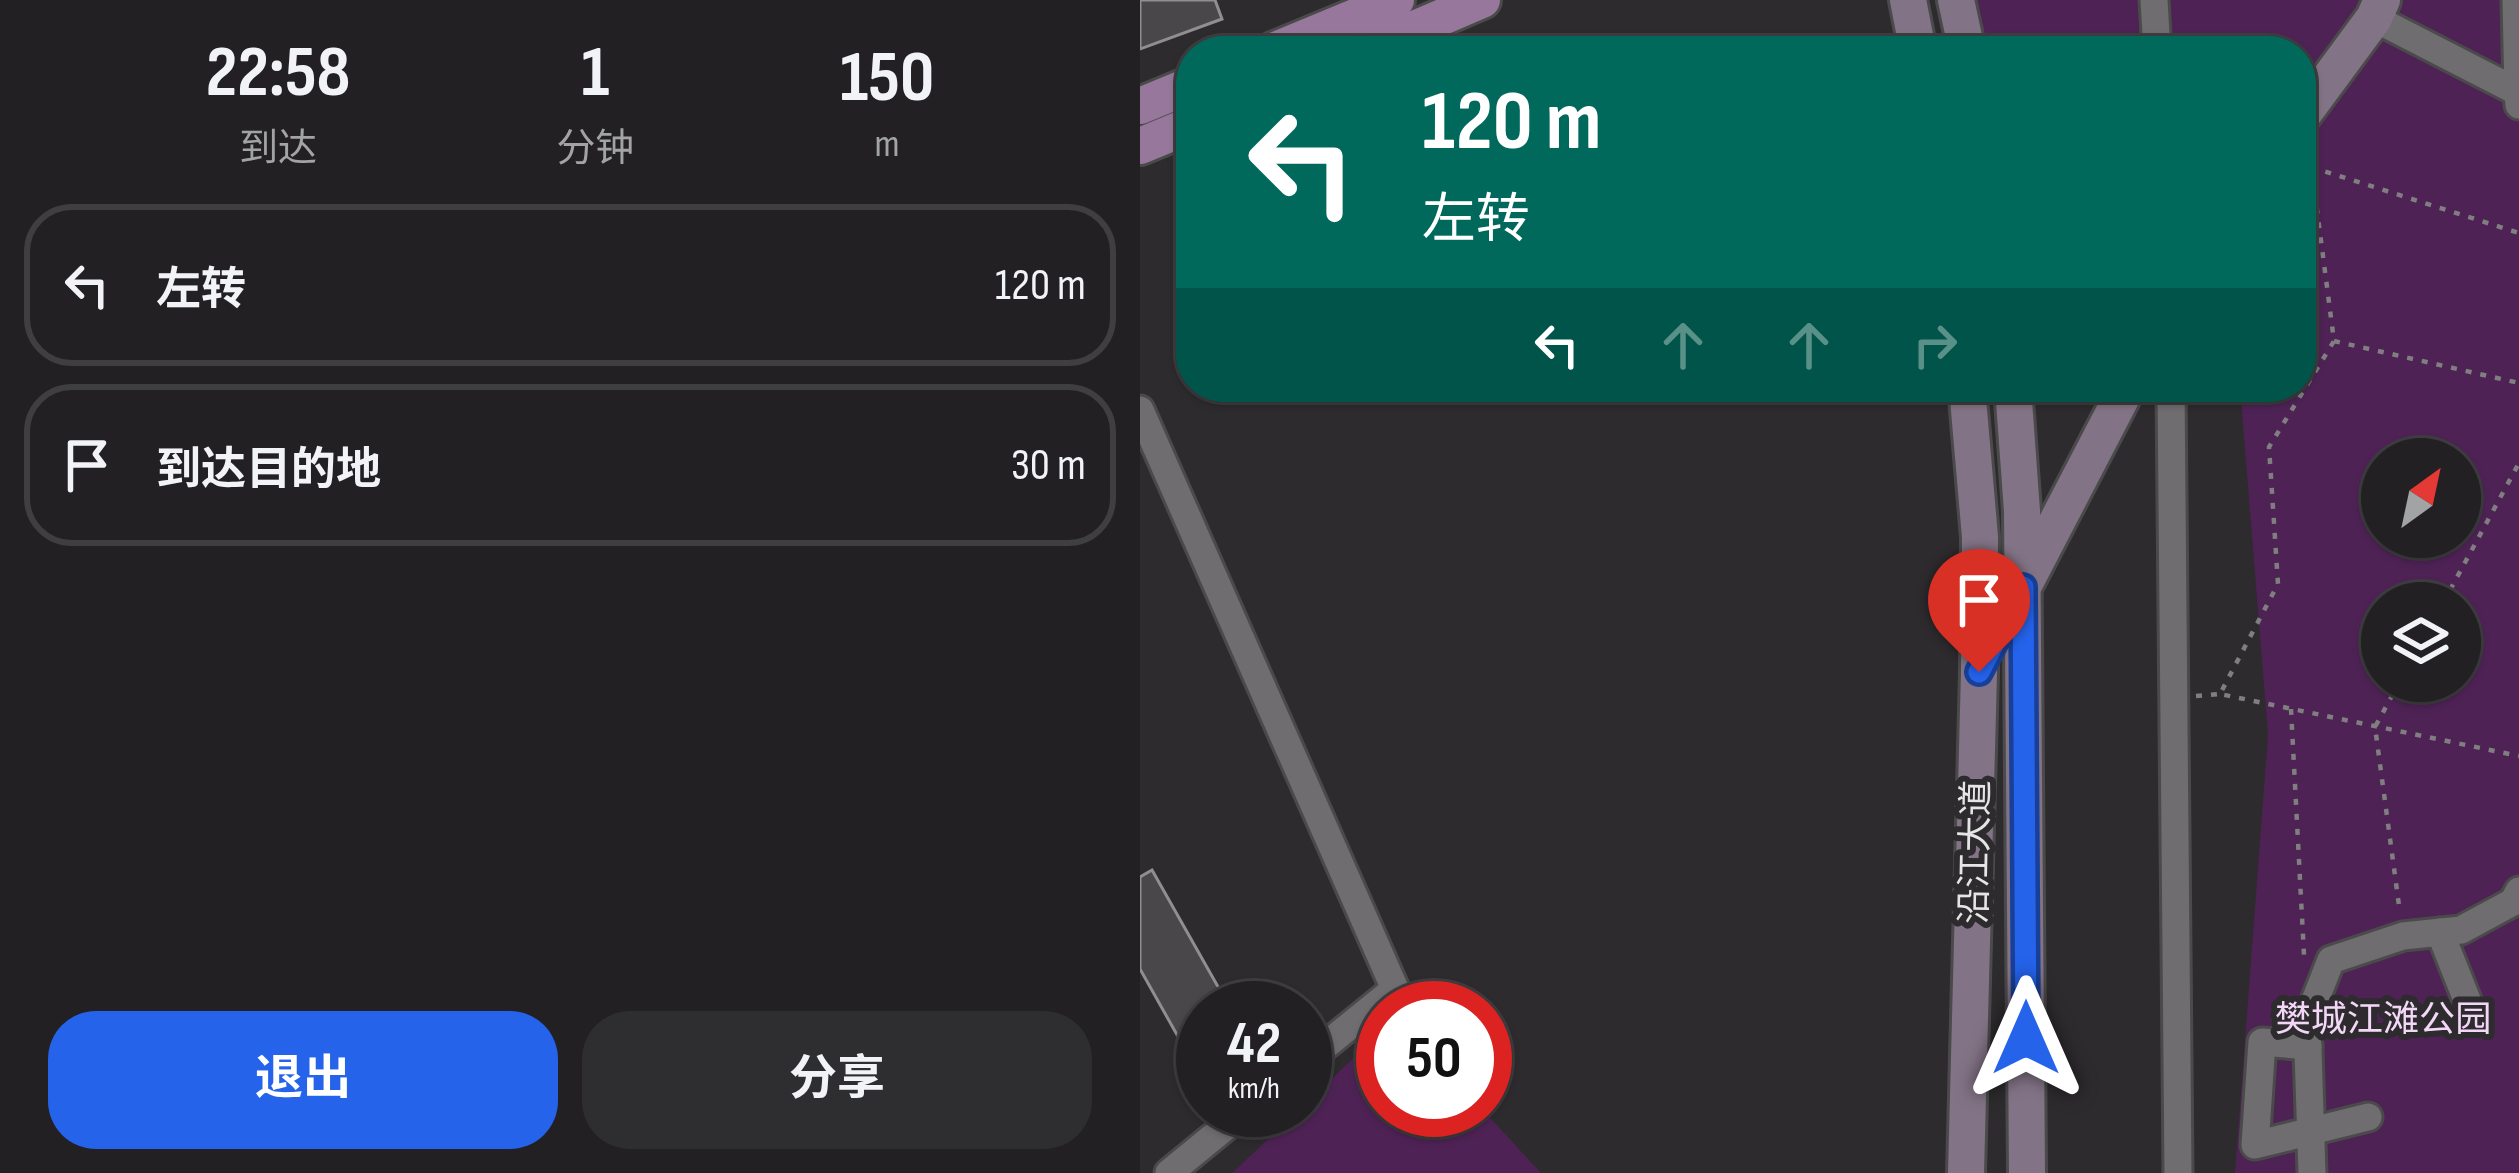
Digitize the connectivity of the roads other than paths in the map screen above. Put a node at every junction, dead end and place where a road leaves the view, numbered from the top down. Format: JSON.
{"nodes":[{"id":1,"x":1396,"y":0,"type":"edge"},
{"id":2,"x":1482,"y":0,"type":"edge"},
{"id":3,"x":1908,"y":0,"type":"edge"},
{"id":4,"x":1956,"y":0,"type":"edge"},
{"id":5,"x":2154,"y":0,"type":"edge"},
{"id":6,"x":2516,"y":0,"type":"edge"},
{"id":7,"x":2378,"y":9,"type":"edge"},
{"id":8,"x":1309,"y":36,"type":"edge"},
{"id":9,"x":1398,"y":36,"type":"edge"},
{"id":10,"x":1915,"y":36,"type":"edge"},
{"id":11,"x":1964,"y":36,"type":"edge"},
{"id":12,"x":2156,"y":36,"type":"edge"},
{"id":13,"x":1176,"y":91,"type":"edge"},
{"id":14,"x":2518,"y":92,"type":"edge"},
{"id":15,"x":2316,"y":95,"type":"edge"},
{"id":16,"x":2519,"y":105,"type":"edge"},
{"id":17,"x":1140,"y":106,"type":"edge"},
{"id":18,"x":1176,"y":130,"type":"edge"},
{"id":19,"x":1140,"y":146,"type":"edge"},
{"id":20,"x":1968,"y":402,"type":"edge"},
{"id":21,"x":2015,"y":402,"type":"edge"},
{"id":22,"x":2119,"y":402,"type":"edge"},
{"id":23,"x":2171,"y":402,"type":"edge"},
{"id":24,"x":1140,"y":410,"type":"edge"},
{"id":25,"x":2023,"y":587,"type":"junction"},
{"id":26,"x":1979,"y":672,"type":"junction"},
{"id":27,"x":2519,"y":891,"type":"edge"},
{"id":28,"x":2440,"y":932,"type":"junction"},
{"id":29,"x":2467,"y":1000,"type":"dead end"},
{"id":30,"x":1332,"y":1040,"type":"edge"},
{"id":31,"x":2308,"y":1046,"type":"junction"},
{"id":32,"x":2368,"y":1117,"type":"dead end"},
{"id":33,"x":2311,"y":1132,"type":"junction"},
{"id":34,"x":1213,"y":1137,"type":"edge"},
{"id":35,"x":1169,"y":1173,"type":"edge"},
{"id":36,"x":1966,"y":1173,"type":"edge"},
{"id":37,"x":2027,"y":1173,"type":"edge"},
{"id":38,"x":2179,"y":1173,"type":"edge"},
{"id":39,"x":2312,"y":1173,"type":"edge"}],
"edges":[{"from":1,"to":8,"type":"main road"},
{"from":2,"to":9,"type":"main road"},
{"from":3,"to":10,"type":"main road"},
{"from":4,"to":11,"type":"main road"},
{"from":5,"to":12,"type":"street"},
{"from":6,"to":14,"type":"street"},
{"from":7,"to":14,"type":"street"},
{"from":7,"to":15,"type":"main road"},
{"from":13,"to":17,"type":"main road"},
{"from":14,"to":16,"type":"street"},
{"from":18,"to":19,"type":"main road"},
{"from":20,"to":26,"type":"main road","name":"沿江大道"},
{"from":21,"to":25,"type":"main road","name":"沿江大道"},
{"from":22,"to":25,"type":"main road"},
{"from":23,"to":38,"type":"street"},
{"from":24,"to":30,"type":"street"},
{"from":25,"to":26,"type":"main road"},
{"from":25,"to":37,"type":"main road","name":"沿江大道"},
{"from":26,"to":36,"type":"main road","name":"沿江大道"},
{"from":27,"to":28,"type":"street"},
{"from":28,"to":29,"type":"street"},
{"from":28,"to":31,"type":"street"},
{"from":31,"to":33,"type":"street"},
{"from":31,"to":33,"type":"street"},
{"from":32,"to":33,"type":"street"},
{"from":33,"to":39,"type":"street"},
{"from":34,"to":35,"type":"street"}]}
